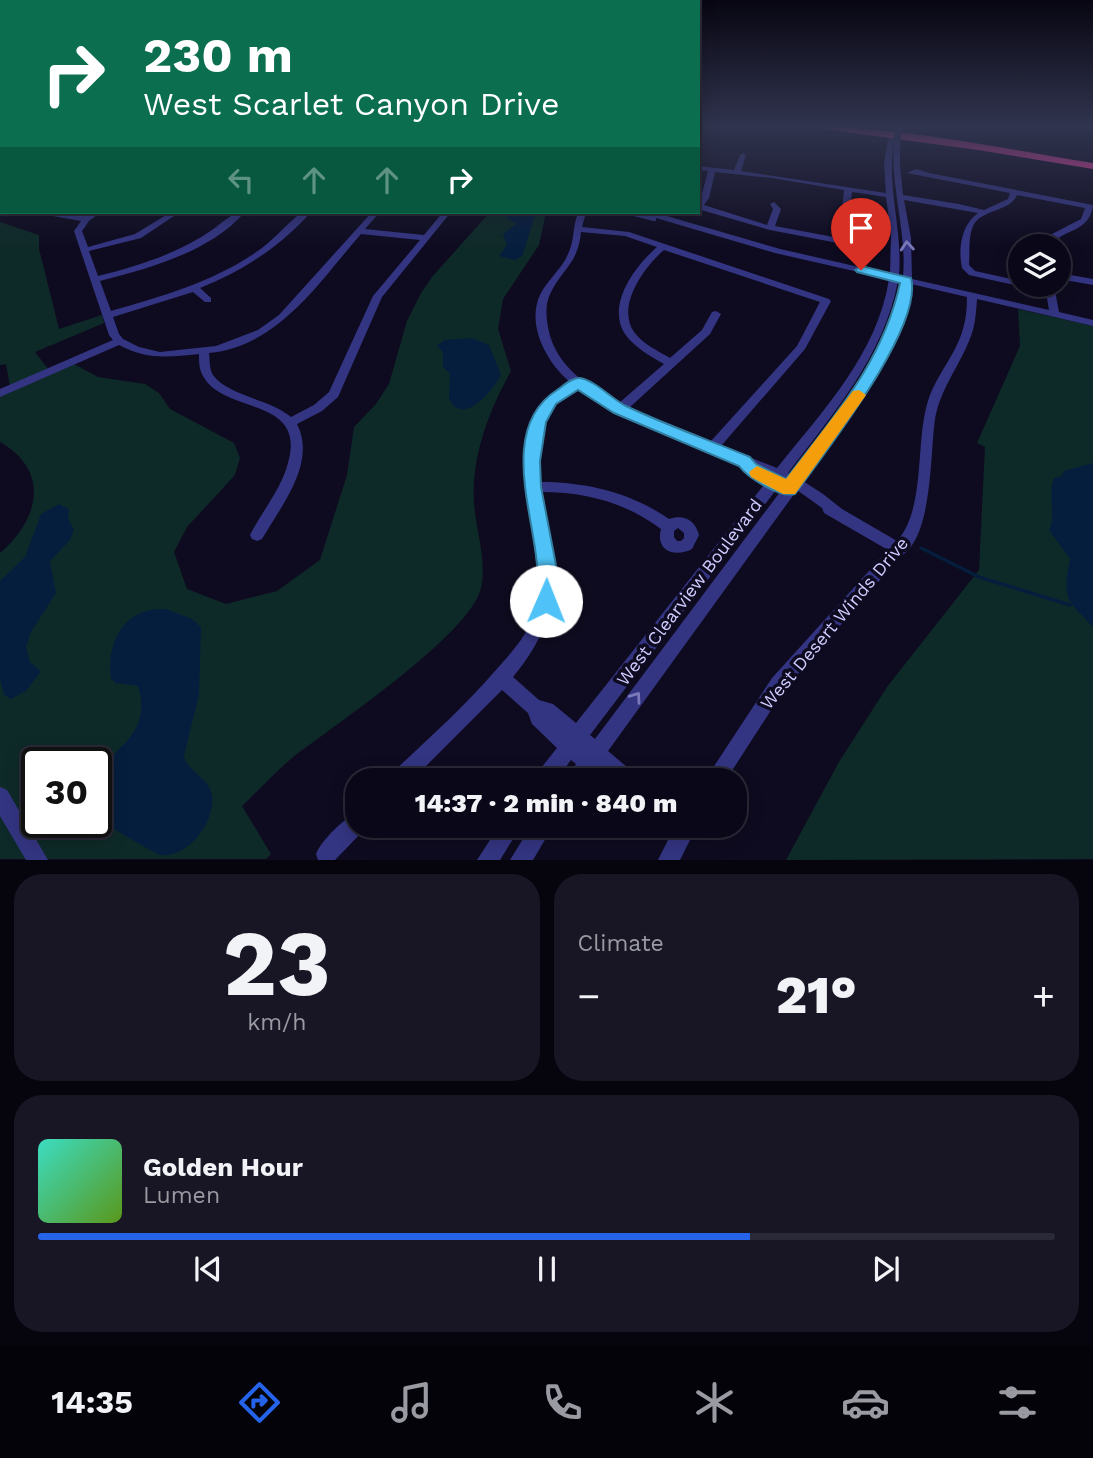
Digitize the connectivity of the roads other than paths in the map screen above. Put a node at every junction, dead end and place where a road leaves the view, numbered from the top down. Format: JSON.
{"nodes":[{"id":1,"x":739,"y":166,"type":"edge"},
{"id":2,"x":895,"y":166,"type":"edge"},
{"id":3,"x":700,"y":168,"type":"edge"},
{"id":4,"x":712,"y":169,"type":"junction"},
{"id":5,"x":737,"y":172,"type":"junction"},
{"id":6,"x":926,"y":175,"type":"dead end"},
{"id":7,"x":848,"y":190,"type":"junction"},
{"id":8,"x":1015,"y":191,"type":"junction"},
{"id":9,"x":895,"y":197,"type":"junction"},
{"id":10,"x":774,"y":204,"type":"dead end"},
{"id":11,"x":700,"y":205,"type":"edge"},
{"id":12,"x":700,"y":206,"type":"edge"},
{"id":13,"x":1091,"y":207,"type":"edge"},
{"id":14,"x":982,"y":212,"type":"junction"},
{"id":15,"x":55,"y":214,"type":"edge"},
{"id":16,"x":94,"y":214,"type":"edge"},
{"id":17,"x":173,"y":214,"type":"edge"},
{"id":18,"x":239,"y":214,"type":"edge"},
{"id":19,"x":305,"y":214,"type":"edge"},
{"id":20,"x":374,"y":214,"type":"edge"},
{"id":21,"x":445,"y":214,"type":"edge"},
{"id":22,"x":582,"y":214,"type":"edge"},
{"id":23,"x":629,"y":214,"type":"edge"},
{"id":24,"x":652,"y":214,"type":"edge"},
{"id":25,"x":86,"y":219,"type":"junction"},
{"id":26,"x":771,"y":228,"type":"junction"},
{"id":27,"x":576,"y":229,"type":"junction"},
{"id":28,"x":359,"y":231,"type":"junction"},
{"id":29,"x":1058,"y":234,"type":"edge"},
{"id":30,"x":426,"y":238,"type":"junction"},
{"id":31,"x":843,"y":241,"type":"joint"},
{"id":32,"x":662,"y":247,"type":"junction"},
{"id":33,"x":85,"y":250,"type":"junction"},
{"id":34,"x":1071,"y":278,"type":"edge"},
{"id":35,"x":95,"y":280,"type":"junction"},
{"id":36,"x":901,"y":281,"type":"junction"},
{"id":37,"x":1008,"y":281,"type":"edge"},
{"id":38,"x":1093,"y":282,"type":"edge"},
{"id":39,"x":194,"y":288,"type":"junction"},
{"id":40,"x":972,"y":297,"type":"junction"},
{"id":41,"x":1052,"y":297,"type":"edge"},
{"id":42,"x":208,"y":300,"type":"dead end"},
{"id":43,"x":716,"y":314,"type":"dead end"},
{"id":44,"x":107,"y":315,"type":"junction"},
{"id":45,"x":1055,"y":315,"type":"junction"},
{"id":46,"x":1093,"y":323,"type":"edge"},
{"id":47,"x":119,"y":341,"type":"junction"},
{"id":48,"x":204,"y":352,"type":"junction"},
{"id":49,"x":671,"y":363,"type":"junction"},
{"id":50,"x":578,"y":383,"type":"junction"},
{"id":51,"x":0,"y":393,"type":"edge"},
{"id":52,"x":620,"y":409,"type":"junction"},
{"id":53,"x":290,"y":422,"type":"junction"},
{"id":54,"x":713,"y":447,"type":"junction"},
{"id":55,"x":776,"y":478,"type":"junction"},
{"id":56,"x":791,"y":486,"type":"junction"},
{"id":57,"x":532,"y":487,"type":"junction"},
{"id":58,"x":836,"y":512,"type":"joint"},
{"id":59,"x":668,"y":526,"type":"dead end"},
{"id":60,"x":257,"y":536,"type":"dead end"},
{"id":61,"x":900,"y":550,"type":"junction"},
{"id":62,"x":501,"y":677,"type":"junction"},
{"id":63,"x":573,"y":741,"type":"junction"},
{"id":64,"x":592,"y":758,"type":"junction"},
{"id":65,"x":411,"y":768,"type":"edge"},
{"id":66,"x":553,"y":768,"type":"edge"},
{"id":67,"x":585,"y":768,"type":"edge"},
{"id":68,"x":599,"y":768,"type":"edge"},
{"id":69,"x":607,"y":768,"type":"edge"},
{"id":70,"x":723,"y":768,"type":"edge"},
{"id":71,"x":0,"y":797,"type":"edge"},
{"id":72,"x":345,"y":835,"type":"edge"},
{"id":73,"x":502,"y":838,"type":"edge"},
{"id":74,"x":535,"y":838,"type":"edge"},
{"id":75,"x":675,"y":838,"type":"edge"},
{"id":76,"x":327,"y":854,"type":"dead end"},
{"id":77,"x":38,"y":859,"type":"edge"},
{"id":78,"x":487,"y":859,"type":"edge"},
{"id":79,"x":520,"y":859,"type":"edge"},
{"id":80,"x":668,"y":859,"type":"edge"}],
"edges":[{"from":1,"to":5,"type":"street"},
{"from":2,"to":9,"type":"street","name":"West Clearview Boulevard","bridge":true},
{"from":3,"to":4,"type":"street"},
{"from":4,"to":5,"type":"street"},
{"from":4,"to":11,"type":"street"},
{"from":5,"to":7,"type":"street"},
{"from":6,"to":8,"type":"street"},
{"from":7,"to":9,"type":"street"},
{"from":7,"to":31,"type":"street"},
{"from":8,"to":13,"type":"street"},
{"from":8,"to":14,"type":"street"},
{"from":9,"to":14,"type":"street"},
{"from":9,"to":36,"type":"street","name":"West Clearview Boulevard"},
{"from":10,"to":26,"type":"street"},
{"from":12,"to":26,"type":"street"},
{"from":13,"to":29,"type":"street"},
{"from":14,"to":37,"type":"street"},
{"from":15,"to":25,"type":"street"},
{"from":16,"to":25,"type":"street"},
{"from":17,"to":33,"type":"street"},
{"from":18,"to":35,"type":"street"},
{"from":19,"to":39,"type":"street"},
{"from":20,"to":28,"type":"street"},
{"from":21,"to":30,"type":"street"},
{"from":22,"to":27,"type":"street"},
{"from":23,"to":36,"type":"street"},
{"from":24,"to":36,"type":"street"},
{"from":25,"to":33,"type":"street"},
{"from":26,"to":31,"type":"street"},
{"from":27,"to":32,"type":"street"},
{"from":27,"to":50,"type":"street"},
{"from":28,"to":30,"type":"street"},
{"from":28,"to":48,"type":"street"},
{"from":30,"to":53,"type":"street"},
{"from":32,"to":49,"type":"street"},
{"from":32,"to":54,"type":"street"},
{"from":33,"to":35,"type":"street"},
{"from":34,"to":38,"type":"street"},
{"from":35,"to":44,"type":"street"},
{"from":36,"to":40,"type":"street"},
{"from":36,"to":55,"type":"street","name":"West Clearview Boulevard"},
{"from":36,"to":56,"type":"street","name":"West Clearview Boulevard"},
{"from":39,"to":42,"type":"street"},
{"from":39,"to":44,"type":"street"},
{"from":40,"to":45,"type":"street"},
{"from":40,"to":61,"type":"street","name":"West Desert Winds Drive"},
{"from":41,"to":45,"type":"street"},
{"from":43,"to":49,"type":"street"},
{"from":44,"to":47,"type":"street"},
{"from":45,"to":46,"type":"street"},
{"from":47,"to":48,"type":"street"},
{"from":47,"to":51,"type":"street"},
{"from":48,"to":53,"type":"street"},
{"from":49,"to":52,"type":"street"},
{"from":50,"to":52,"type":"street"},
{"from":50,"to":57,"type":"street"},
{"from":52,"to":54,"type":"street"},
{"from":53,"to":60,"type":"street"},
{"from":54,"to":55,"type":"street"},
{"from":55,"to":56,"type":"street"},
{"from":55,"to":63,"type":"street","name":"West Clearview Boulevard"},
{"from":56,"to":58,"type":"street"},
{"from":64,"to":56,"type":"street","name":"West Clearview Boulevard","one_way":true},
{"from":57,"to":59,"type":"street"},
{"from":57,"to":62,"type":"street"},
{"from":58,"to":61,"type":"street"},
{"from":61,"to":70,"type":"street","name":"West Desert Winds Drive"},
{"from":62,"to":63,"type":"street"},
{"from":62,"to":65,"type":"street"},
{"from":63,"to":64,"type":"street"},
{"from":63,"to":66,"type":"street","name":"West Clearview Boulevard"},
{"from":64,"to":67,"type":"street","name":"West Clearview Boulevard"},
{"from":64,"to":68,"type":"street"},
{"from":64,"to":69,"type":"street"},
{"from":71,"to":77,"type":"street"},
{"from":72,"to":76,"type":"street"},
{"from":73,"to":78,"type":"street"},
{"from":74,"to":79,"type":"street"},
{"from":75,"to":80,"type":"street"}]}
